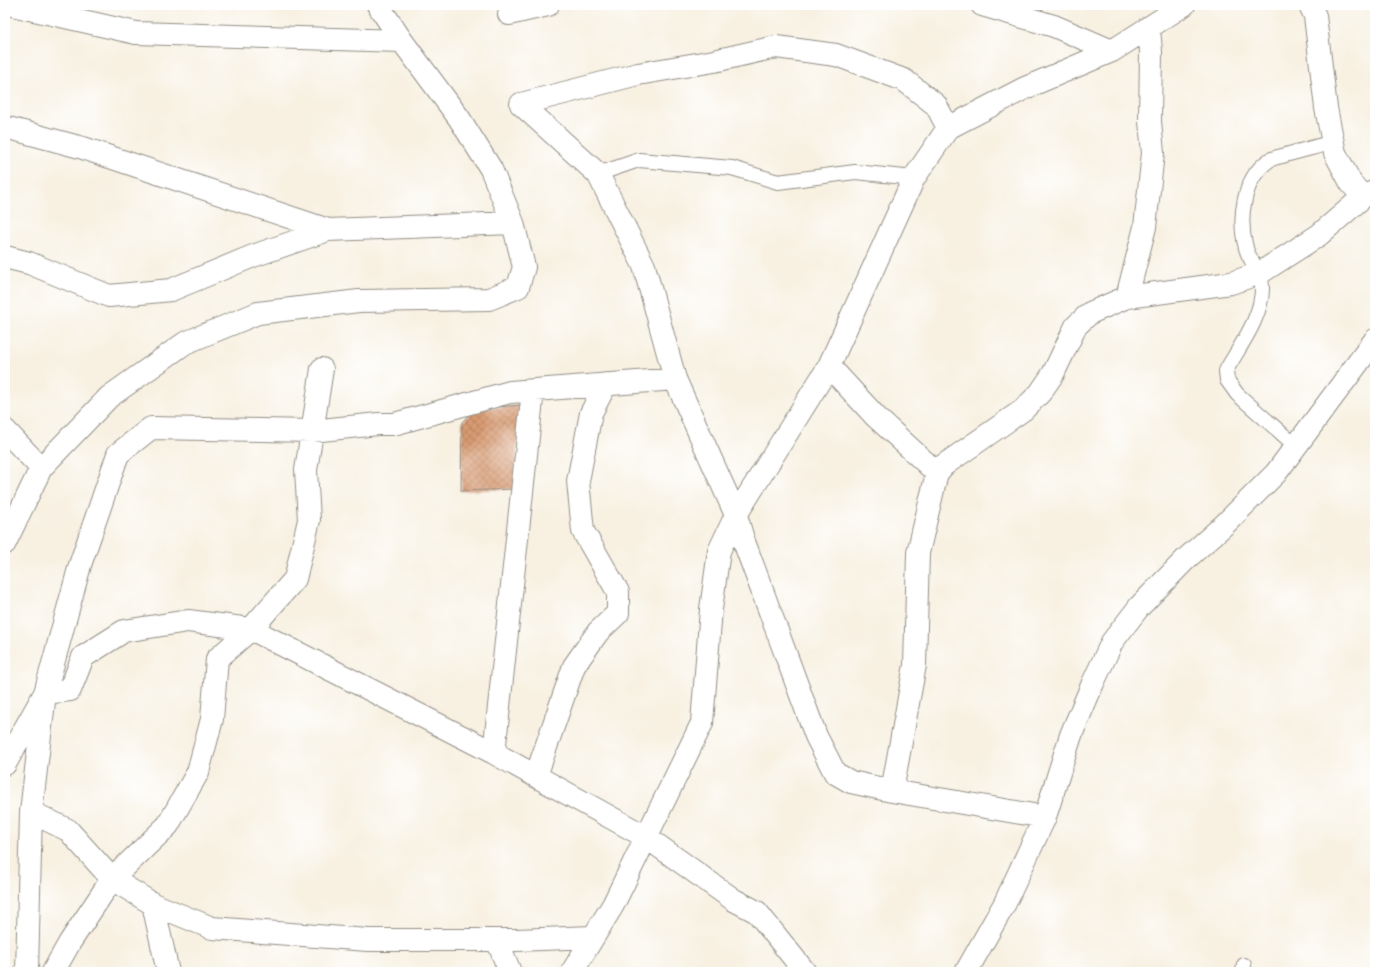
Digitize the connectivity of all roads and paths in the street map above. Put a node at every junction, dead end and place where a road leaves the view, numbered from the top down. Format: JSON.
{"nodes":[{"id":1,"x":12,"y":5,"type":"edge"},
{"id":2,"x":378,"y":5,"type":"edge"},
{"id":3,"x":548,"y":5,"type":"edge"},
{"id":4,"x":982,"y":5,"type":"edge"},
{"id":5,"x":1184,"y":5,"type":"edge"},
{"id":6,"x":1310,"y":5,"type":"edge"},
{"id":7,"x":509,"y":14,"type":"dead end"},
{"id":8,"x":1149,"y":27,"type":"junction"},
{"id":9,"x":402,"y":41,"type":"junction"},
{"id":10,"x":1112,"y":51,"type":"junction"},
{"id":11,"x":5,"y":127,"type":"edge"},
{"id":12,"x":948,"y":128,"type":"junction"},
{"id":13,"x":1333,"y":142,"type":"junction"},
{"id":14,"x":598,"y":174,"type":"junction"},
{"id":15,"x":914,"y":178,"type":"junction"},
{"id":16,"x":1369,"y":194,"type":"edge"},
{"id":17,"x":513,"y":223,"type":"junction"},
{"id":18,"x":328,"y":230,"type":"junction"},
{"id":19,"x":5,"y":257,"type":"edge"},
{"id":20,"x":1260,"y":273,"type":"junction"},
{"id":21,"x":1127,"y":297,"type":"junction"},
{"id":22,"x":1375,"y":340,"type":"edge"},
{"id":23,"x":829,"y":366,"type":"junction"},
{"id":24,"x":322,"y":369,"type":"dead end"},
{"id":25,"x":675,"y":379,"type":"junction"},
{"id":26,"x":606,"y":384,"type":"junction"},
{"id":27,"x":533,"y":390,"type":"junction"},
{"id":28,"x":5,"y":430,"type":"edge"},
{"id":29,"x":312,"y":431,"type":"junction"},
{"id":30,"x":1296,"y":446,"type":"junction"},
{"id":31,"x":41,"y":468,"type":"junction"},
{"id":32,"x":937,"y":473,"type":"junction"},
{"id":33,"x":736,"y":515,"type":"junction"},
{"id":34,"x":5,"y":543,"type":"edge"},
{"id":35,"x":251,"y":629,"type":"junction"},
{"id":36,"x":45,"y":693,"type":"junction"},
{"id":37,"x":494,"y":753,"type":"junction"},
{"id":38,"x":5,"y":764,"type":"edge"},
{"id":39,"x":536,"y":776,"type":"junction"},
{"id":40,"x":892,"y":791,"type":"junction"},
{"id":41,"x":31,"y":812,"type":"junction"},
{"id":42,"x":1045,"y":817,"type":"junction"},
{"id":43,"x":646,"y":837,"type":"junction"},
{"id":44,"x":112,"y":879,"type":"junction"},
{"id":45,"x":153,"y":904,"type":"junction"},
{"id":46,"x":594,"y":937,"type":"junction"},
{"id":47,"x":497,"y":940,"type":"junction"},
{"id":48,"x":27,"y":972,"type":"edge"},
{"id":49,"x":53,"y":972,"type":"edge"},
{"id":50,"x":168,"y":972,"type":"edge"},
{"id":51,"x":510,"y":972,"type":"edge"},
{"id":52,"x":572,"y":972,"type":"edge"},
{"id":53,"x":805,"y":972,"type":"edge"},
{"id":54,"x":966,"y":972,"type":"edge"}],
"edges":[{"from":1,"to":9,"type":"street"},
{"from":2,"to":9,"type":"street"},
{"from":3,"to":7,"type":"street"},
{"from":4,"to":10,"type":"street"},
{"from":5,"to":8,"type":"street"},
{"from":6,"to":13,"type":"street"},
{"from":8,"to":10,"type":"street"},
{"from":8,"to":21,"type":"street"},
{"from":9,"to":17,"type":"street"},
{"from":10,"to":12,"type":"street"},
{"from":11,"to":18,"type":"street"},
{"from":12,"to":14,"type":"street"},
{"from":12,"to":15,"type":"street"},
{"from":13,"to":16,"type":"street"},
{"from":13,"to":20,"type":"lane"},
{"from":14,"to":15,"type":"lane"},
{"from":14,"to":25,"type":"street"},
{"from":15,"to":23,"type":"street"},
{"from":16,"to":20,"type":"street"},
{"from":17,"to":18,"type":"street"},
{"from":17,"to":31,"type":"street"},
{"from":18,"to":19,"type":"street"},
{"from":20,"to":21,"type":"street"},
{"from":20,"to":30,"type":"lane"},
{"from":21,"to":32,"type":"street"},
{"from":22,"to":30,"type":"street"},
{"from":23,"to":32,"type":"street"},
{"from":23,"to":33,"type":"street"},
{"from":24,"to":29,"type":"street"},
{"from":25,"to":26,"type":"street"},
{"from":25,"to":33,"type":"street"},
{"from":26,"to":27,"type":"street"},
{"from":26,"to":39,"type":"street"},
{"from":27,"to":29,"type":"street"},
{"from":27,"to":37,"type":"street"},
{"from":28,"to":31,"type":"street"},
{"from":29,"to":35,"type":"street"},
{"from":29,"to":36,"type":"street"},
{"from":30,"to":42,"type":"street"},
{"from":31,"to":34,"type":"street"},
{"from":32,"to":40,"type":"street"},
{"from":33,"to":40,"type":"street"},
{"from":33,"to":43,"type":"street"},
{"from":35,"to":36,"type":"street"},
{"from":35,"to":37,"type":"street"},
{"from":35,"to":44,"type":"street"},
{"from":36,"to":38,"type":"street"},
{"from":36,"to":41,"type":"street"},
{"from":37,"to":39,"type":"street"},
{"from":39,"to":43,"type":"street"},
{"from":40,"to":42,"type":"street"},
{"from":41,"to":44,"type":"street"},
{"from":41,"to":48,"type":"street"},
{"from":42,"to":54,"type":"street"},
{"from":43,"to":46,"type":"street"},
{"from":43,"to":53,"type":"street"},
{"from":44,"to":45,"type":"street"},
{"from":44,"to":49,"type":"street"},
{"from":45,"to":47,"type":"street"},
{"from":45,"to":50,"type":"street"},
{"from":46,"to":47,"type":"street"},
{"from":46,"to":52,"type":"street"},
{"from":47,"to":51,"type":"street"}]}
